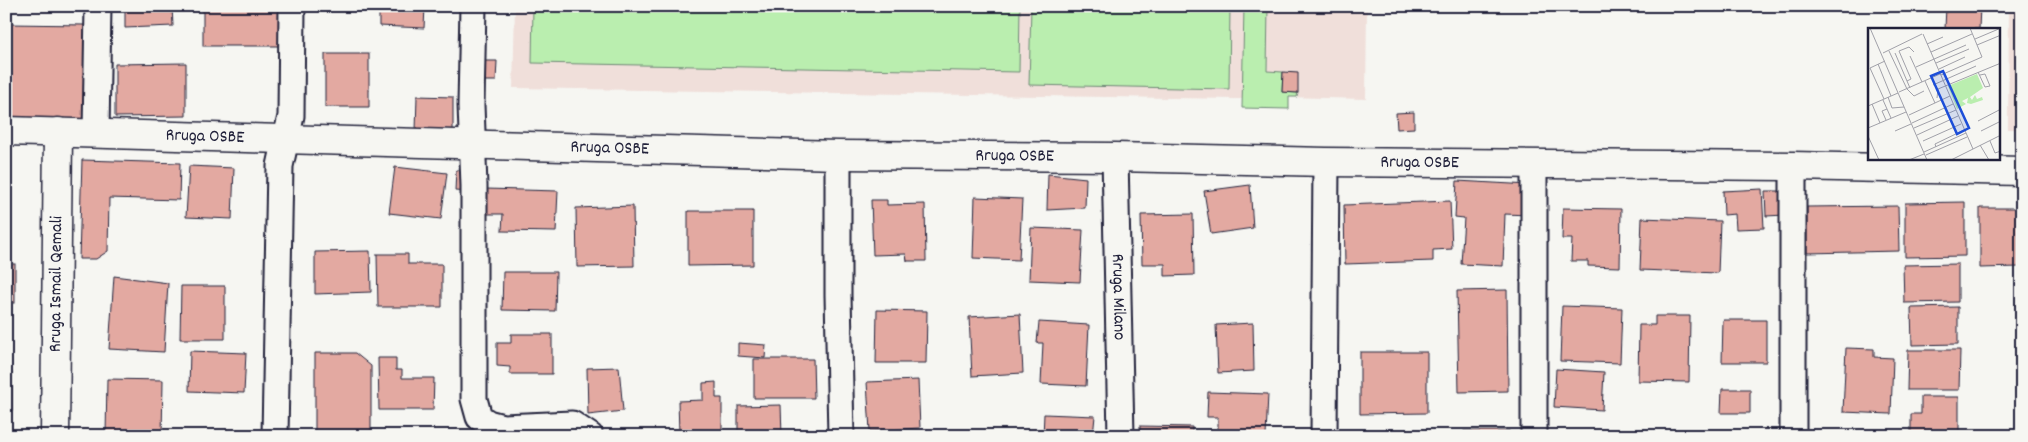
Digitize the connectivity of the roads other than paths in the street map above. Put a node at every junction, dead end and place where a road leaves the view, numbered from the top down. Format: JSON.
{"nodes":[{"id":1,"x":98,"y":6,"type":"edge"},
{"id":2,"x":292,"y":6,"type":"edge"},
{"id":3,"x":473,"y":6,"type":"edge"},
{"id":4,"x":6,"y":131,"type":"edge"},
{"id":5,"x":58,"y":132,"type":"junction"},
{"id":6,"x":96,"y":133,"type":"junction"},
{"id":7,"x":286,"y":139,"type":"junction"},
{"id":8,"x":474,"y":144,"type":"junction"},
{"id":9,"x":838,"y":155,"type":"junction"},
{"id":10,"x":1115,"y":157,"type":"junction"},
{"id":11,"x":1326,"y":162,"type":"junction"},
{"id":12,"x":1534,"y":165,"type":"junction"},
{"id":13,"x":1793,"y":166,"type":"junction"},
{"id":14,"x":2022,"y":171,"type":"edge"},
{"id":15,"x":55,"y":436,"type":"edge"},
{"id":16,"x":275,"y":436,"type":"edge"},
{"id":17,"x":590,"y":436,"type":"edge"},
{"id":18,"x":841,"y":436,"type":"edge"},
{"id":19,"x":1121,"y":436,"type":"edge"},
{"id":20,"x":1324,"y":436,"type":"edge"},
{"id":21,"x":1534,"y":436,"type":"edge"},
{"id":22,"x":1793,"y":436,"type":"edge"}],
"edges":[{"from":1,"to":6,"type":"street"},
{"from":2,"to":7,"type":"street"},
{"from":3,"to":8,"type":"street"},
{"from":4,"to":5,"type":"street","name":"Rruga OSBE"},
{"from":5,"to":6,"type":"street","name":"Rruga OSBE"},
{"from":5,"to":15,"type":"street","name":"Rruga Ismail Qemali"},
{"from":6,"to":7,"type":"street","name":"Rruga OSBE"},
{"from":7,"to":8,"type":"street","name":"Rruga OSBE"},
{"from":7,"to":16,"type":"street"},
{"from":8,"to":9,"type":"street","name":"Rruga OSBE"},
{"from":8,"to":17,"type":"street"},
{"from":9,"to":10,"type":"street","name":"Rruga OSBE"},
{"from":9,"to":18,"type":"street"},
{"from":10,"to":11,"type":"street","name":"Rruga OSBE"},
{"from":10,"to":19,"type":"street","name":"Rruga Milano"},
{"from":11,"to":12,"type":"street","name":"Rruga OSBE"},
{"from":11,"to":20,"type":"street"},
{"from":12,"to":13,"type":"street","name":"Rruga OSBE"},
{"from":12,"to":21,"type":"street"},
{"from":13,"to":14,"type":"street","name":"Rruga OSBE"},
{"from":13,"to":22,"type":"street"}]}
